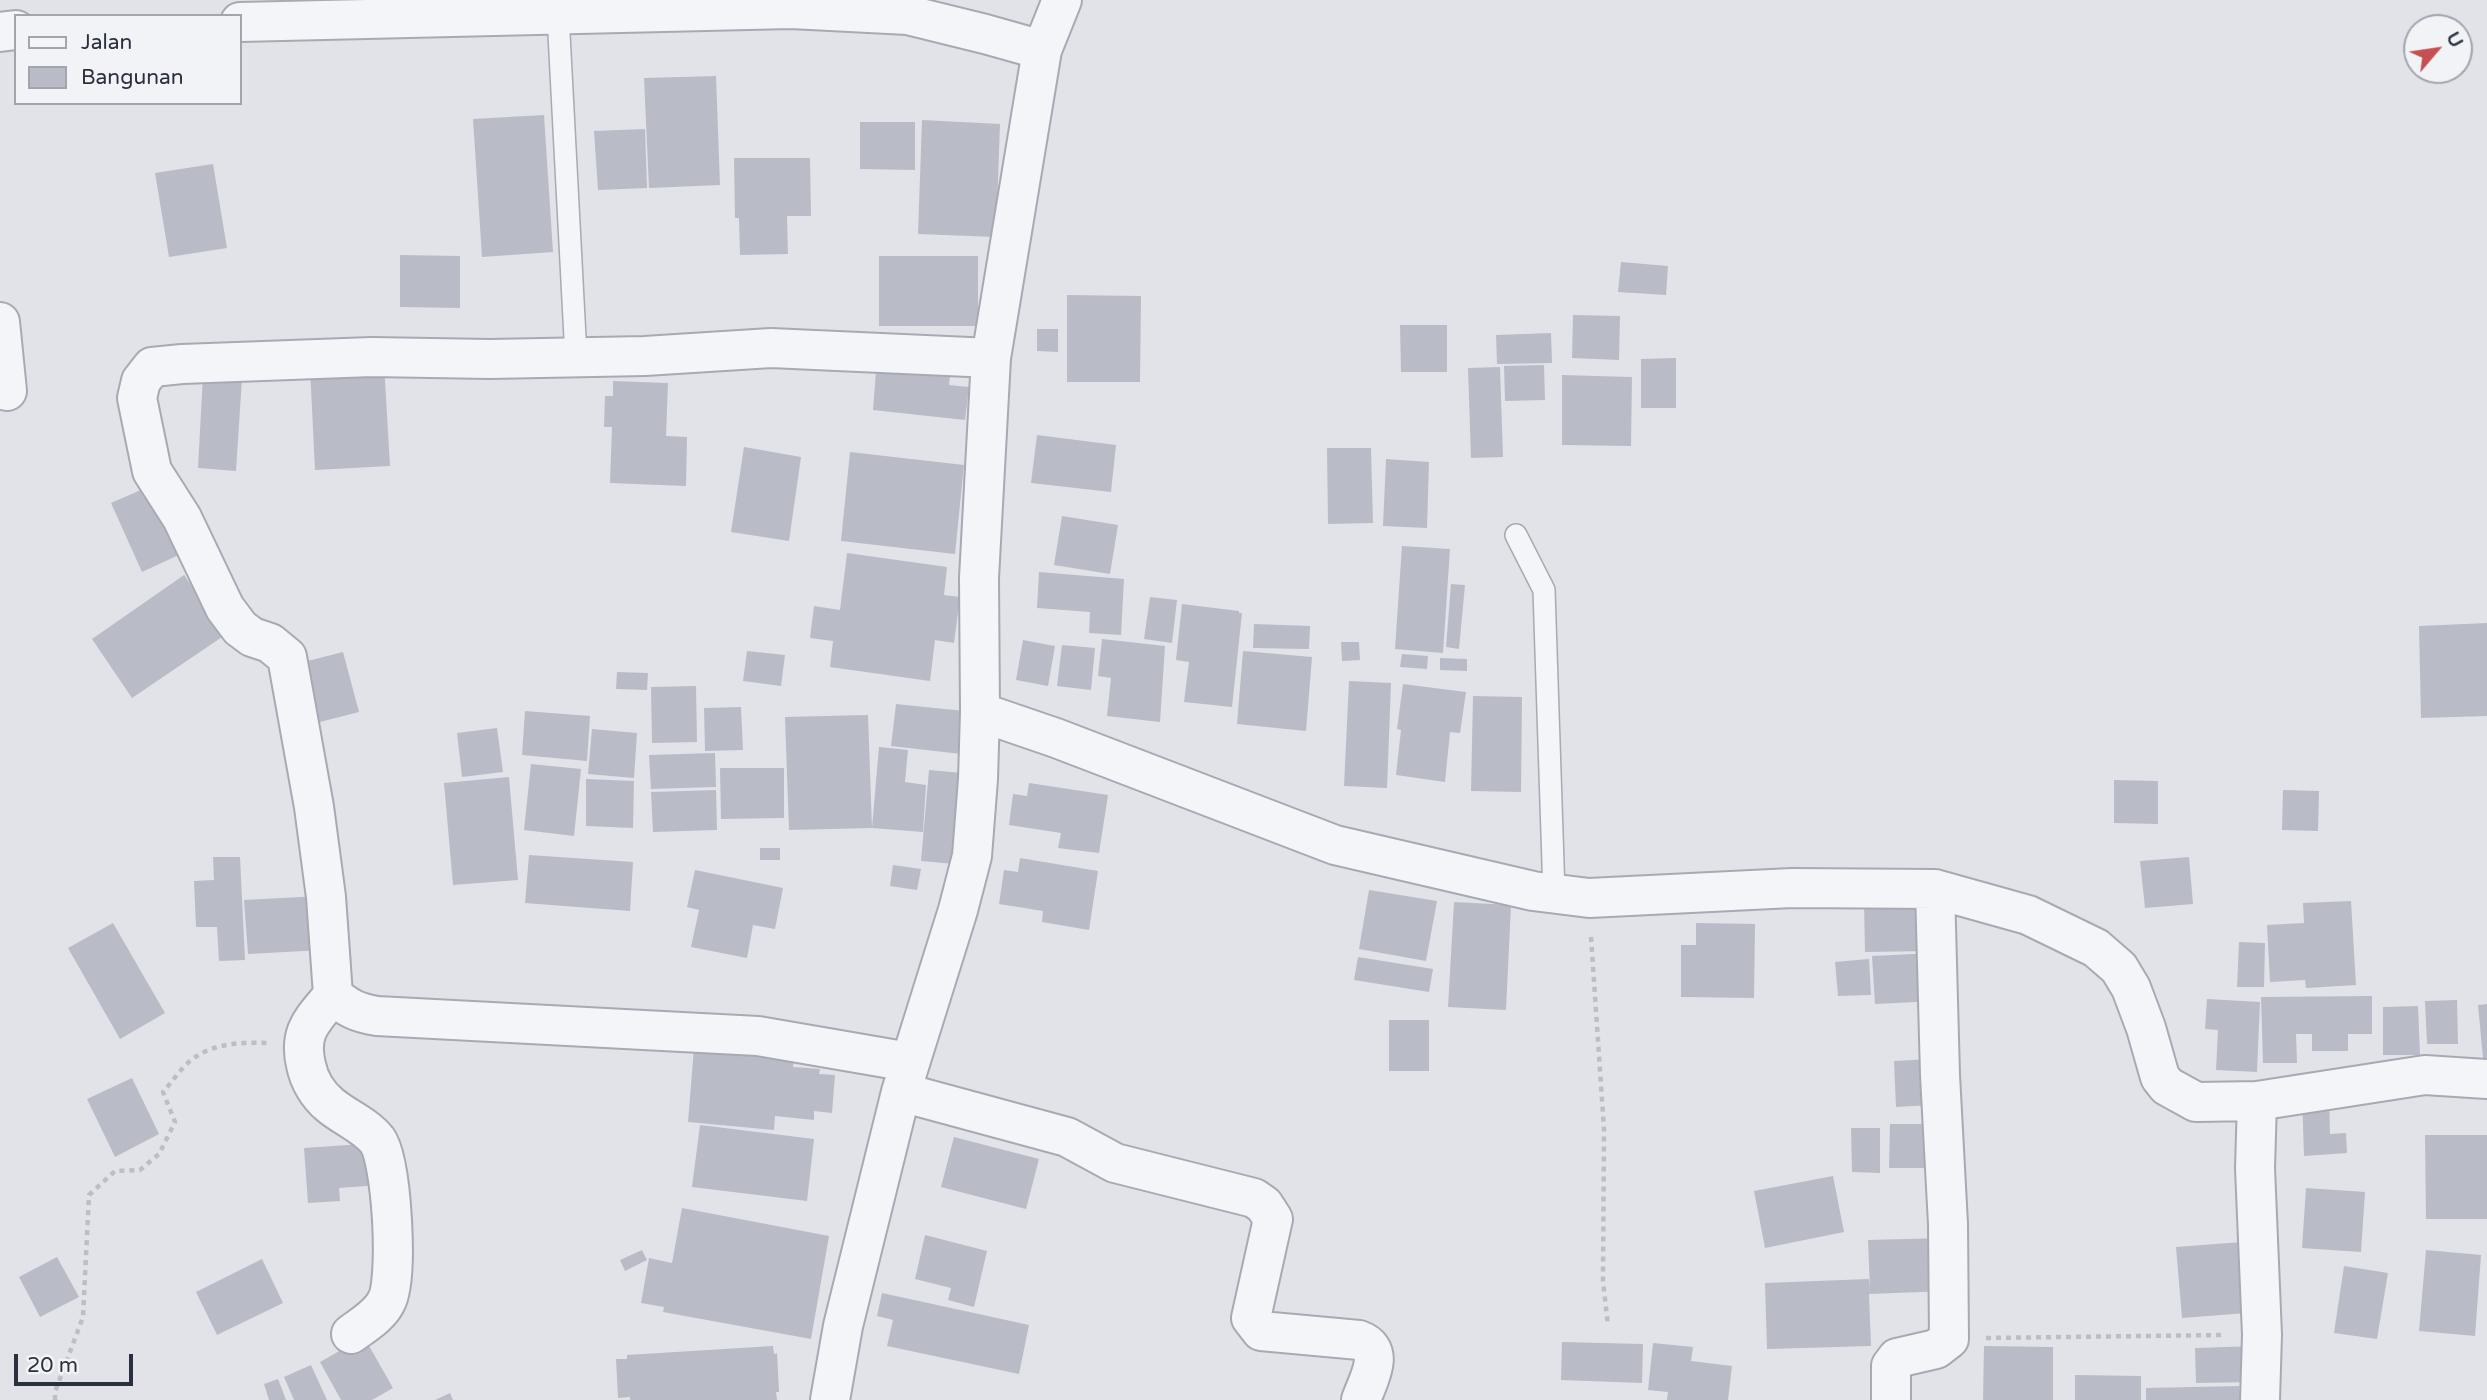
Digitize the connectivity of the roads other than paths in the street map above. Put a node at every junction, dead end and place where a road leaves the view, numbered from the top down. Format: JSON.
{"nodes":[{"id":1,"x":1062,"y":0,"type":"edge"},
{"id":2,"x":558,"y":15,"type":"junction"},
{"id":3,"x":242,"y":22,"type":"edge"},
{"id":4,"x":1042,"y":50,"type":"junction"},
{"id":5,"x":0,"y":322,"type":"edge"},
{"id":6,"x":576,"y":357,"type":"junction"},
{"id":7,"x":990,"y":358,"type":"junction"},
{"id":8,"x":7,"y":391,"type":"dead end"},
{"id":9,"x":1516,"y":535,"type":"dead end"},
{"id":10,"x":979,"y":712,"type":"junction"},
{"id":11,"x":1934,"y":889,"type":"junction"},
{"id":12,"x":1571,"y":896,"type":"junction"},
{"id":13,"x":333,"y":995,"type":"junction"},
{"id":14,"x":905,"y":1077,"type":"junction"},
{"id":15,"x":2487,"y":1079,"type":"edge"},
{"id":16,"x":2257,"y":1101,"type":"junction"},
{"id":17,"x":351,"y":1334,"type":"dead end"},
{"id":18,"x":830,"y":1400,"type":"edge"},
{"id":19,"x":1362,"y":1400,"type":"edge"},
{"id":20,"x":1891,"y":1400,"type":"edge"},
{"id":21,"x":2260,"y":1400,"type":"edge"}],
"edges":[{"from":1,"to":4,"type":"street"},
{"from":2,"to":3,"type":"street"},
{"from":2,"to":4,"type":"street"},
{"from":2,"to":6,"type":"lane"},
{"from":4,"to":7,"type":"street"},
{"from":5,"to":8,"type":"street"},
{"from":6,"to":7,"type":"street"},
{"from":6,"to":13,"type":"street"},
{"from":7,"to":10,"type":"street"},
{"from":9,"to":12,"type":"lane"},
{"from":10,"to":12,"type":"street"},
{"from":10,"to":14,"type":"street"},
{"from":11,"to":12,"type":"street"},
{"from":11,"to":16,"type":"street"},
{"from":11,"to":20,"type":"street"},
{"from":13,"to":14,"type":"street"},
{"from":13,"to":17,"type":"street"},
{"from":14,"to":18,"type":"street"},
{"from":14,"to":19,"type":"street"},
{"from":15,"to":16,"type":"street"},
{"from":16,"to":21,"type":"street"}]}
